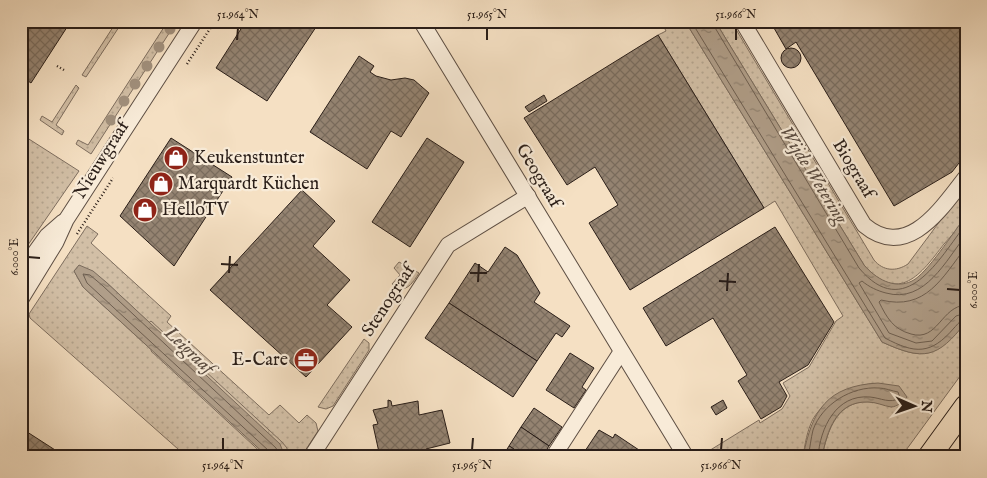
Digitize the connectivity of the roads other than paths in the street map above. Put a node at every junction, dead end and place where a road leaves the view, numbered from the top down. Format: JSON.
{"nodes":[{"id":1,"x":195,"y":21,"type":"edge"},
{"id":2,"x":421,"y":21,"type":"edge"},
{"id":3,"x":742,"y":21,"type":"edge"},
{"id":4,"x":966,"y":177,"type":"edge"},
{"id":5,"x":528,"y":196,"type":"junction"},
{"id":6,"x":66,"y":220,"type":"junction"},
{"id":7,"x":21,"y":272,"type":"edge"},
{"id":8,"x":21,"y":299,"type":"edge"},
{"id":9,"x":621,"y":352,"type":"junction"},
{"id":10,"x":966,"y":406,"type":"edge"},
{"id":11,"x":311,"y":457,"type":"edge"},
{"id":12,"x":553,"y":457,"type":"edge"},
{"id":13,"x":686,"y":457,"type":"edge"},
{"id":14,"x":928,"y":457,"type":"edge"}],
"edges":[{"from":1,"to":6,"type":"street","name":"Nieuwgraaf"},
{"from":2,"to":5,"type":"street","name":"Geograaf"},
{"from":3,"to":4,"type":"street","name":"Biograaf"},
{"from":5,"to":9,"type":"street","name":"Geograaf"},
{"from":5,"to":11,"type":"street","name":"Stenograaf"},
{"from":6,"to":7,"type":"street","name":"Nieuwgraaf"},
{"from":6,"to":8,"type":"street","name":"Nieuwgraaf"},
{"from":9,"to":12,"type":"street"},
{"from":9,"to":13,"type":"street","name":"Geograaf"},
{"from":10,"to":14,"type":"highway"}]}
